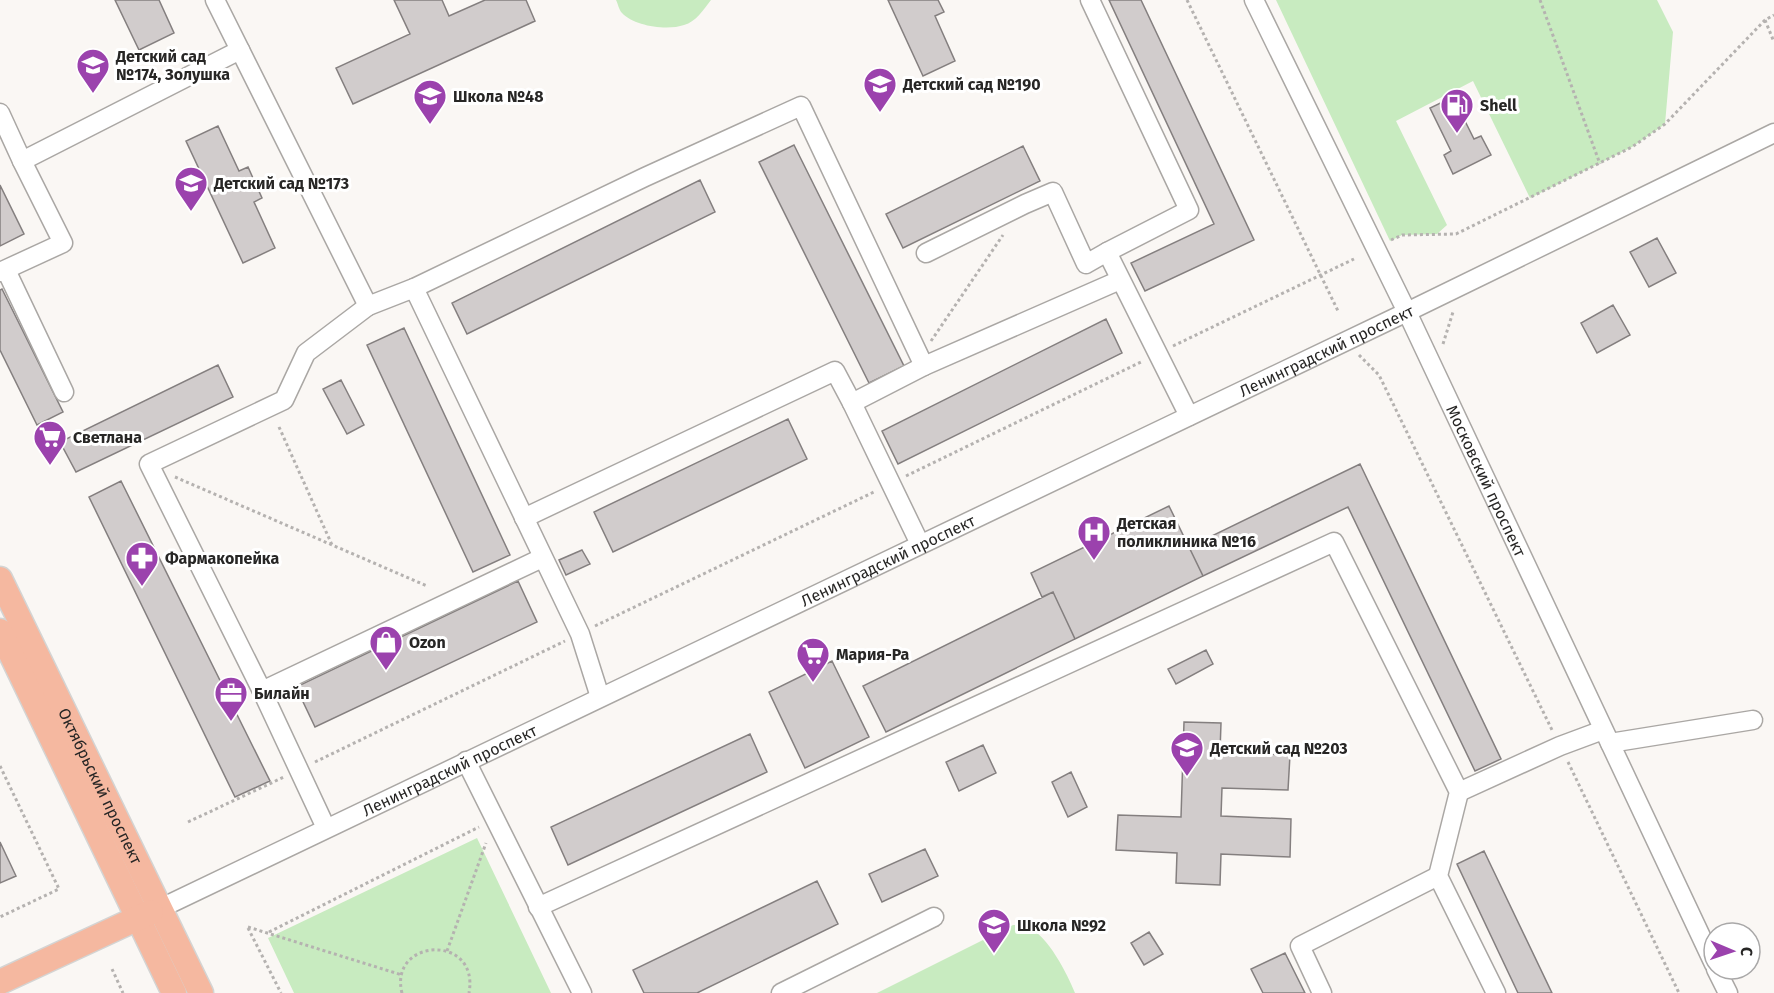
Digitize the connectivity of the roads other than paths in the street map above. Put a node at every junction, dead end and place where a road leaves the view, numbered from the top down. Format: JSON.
{"nodes":[{"id":1,"x":215,"y":0,"type":"edge"},
{"id":2,"x":1090,"y":0,"type":"edge"},
{"id":3,"x":1254,"y":0,"type":"edge"},
{"id":4,"x":240,"y":50,"type":"junction"},
{"id":5,"x":0,"y":113,"type":"edge"},
{"id":6,"x":1774,"y":133,"type":"edge"},
{"id":7,"x":22,"y":160,"type":"junction"},
{"id":8,"x":926,"y":252,"type":"dead end"},
{"id":9,"x":1107,"y":252,"type":"junction"},
{"id":10,"x":3,"y":271,"type":"edge"},
{"id":11,"x":1120,"y":280,"type":"junction"},
{"id":12,"x":414,"y":288,"type":"junction"},
{"id":13,"x":368,"y":306,"type":"junction"},
{"id":14,"x":1407,"y":312,"type":"junction"},
{"id":15,"x":922,"y":362,"type":"junction"},
{"id":16,"x":64,"y":392,"type":"dead end"},
{"id":17,"x":852,"y":403,"type":"junction"},
{"id":18,"x":1189,"y":416,"type":"junction"},
{"id":19,"x":524,"y":518,"type":"junction"},
{"id":20,"x":920,"y":544,"type":"junction"},
{"id":21,"x":542,"y":558,"type":"junction"},
{"id":22,"x":0,"y":579,"type":"edge"},
{"id":23,"x":0,"y":631,"type":"edge"},
{"id":24,"x":262,"y":691,"type":"junction"},
{"id":25,"x":600,"y":697,"type":"junction"},
{"id":26,"x":1754,"y":720,"type":"dead end"},
{"id":27,"x":1607,"y":736,"type":"junction"},
{"id":28,"x":466,"y":761,"type":"junction"},
{"id":29,"x":1459,"y":792,"type":"junction"},
{"id":30,"x":326,"y":828,"type":"junction"},
{"id":31,"x":1438,"y":876,"type":"junction"},
{"id":32,"x":538,"y":907,"type":"junction"},
{"id":33,"x":148,"y":913,"type":"junction"},
{"id":34,"x":934,"y":917,"type":"dead end"},
{"id":35,"x":1702,"y":938,"type":"edge"},
{"id":36,"x":0,"y":982,"type":"edge"},
{"id":37,"x":174,"y":993,"type":"edge"},
{"id":38,"x":201,"y":993,"type":"edge"},
{"id":39,"x":582,"y":993,"type":"edge"},
{"id":40,"x":781,"y":993,"type":"edge"},
{"id":41,"x":1322,"y":993,"type":"edge"},
{"id":42,"x":1496,"y":993,"type":"edge"}],
"edges":[{"from":1,"to":4,"type":"street"},
{"from":2,"to":9,"type":"street"},
{"from":3,"to":14,"type":"street","name":"Московский проспект"},
{"from":4,"to":7,"type":"street"},
{"from":4,"to":13,"type":"street"},
{"from":5,"to":7,"type":"street"},
{"from":6,"to":14,"type":"street","name":"Ленинградский проспект"},
{"from":7,"to":10,"type":"street"},
{"from":8,"to":9,"type":"street"},
{"from":9,"to":11,"type":"street"},
{"from":10,"to":16,"type":"street"},
{"from":11,"to":15,"type":"street"},
{"from":11,"to":18,"type":"street"},
{"from":12,"to":13,"type":"street"},
{"from":12,"to":15,"type":"street"},
{"from":12,"to":19,"type":"street"},
{"from":13,"to":24,"type":"street"},
{"from":14,"to":18,"type":"street","name":"Ленинградский проспект"},
{"from":14,"to":27,"type":"street","name":"Московский проспект"},
{"from":15,"to":17,"type":"street"},
{"from":17,"to":19,"type":"street"},
{"from":17,"to":20,"type":"street"},
{"from":18,"to":20,"type":"street","name":"Ленинградский проспект"},
{"from":19,"to":21,"type":"street"},
{"from":20,"to":25,"type":"street","name":"Ленинградский проспект"},
{"from":21,"to":24,"type":"street"},
{"from":21,"to":25,"type":"street"},
{"from":22,"to":33,"type":"main road","name":"Октябрьский проспект"},
{"from":23,"to":33,"type":"main road","name":"Октябрьский проспект"},
{"from":24,"to":30,"type":"street"},
{"from":25,"to":28,"type":"street","name":"Ленинградский проспект"},
{"from":26,"to":27,"type":"street"},
{"from":27,"to":29,"type":"street"},
{"from":27,"to":35,"type":"street","name":"Московский проспект"},
{"from":28,"to":30,"type":"street","name":"Ленинградский проспект"},
{"from":28,"to":32,"type":"street"},
{"from":29,"to":31,"type":"street"},
{"from":29,"to":32,"type":"street"},
{"from":30,"to":33,"type":"street","name":"Ленинградский проспект"},
{"from":31,"to":41,"type":"street"},
{"from":31,"to":42,"type":"street"},
{"from":32,"to":39,"type":"street"},
{"from":33,"to":36,"type":"main road","name":"Ленинградский проспект"},
{"from":33,"to":37,"type":"main road","name":"Октябрьский проспект"},
{"from":33,"to":38,"type":"main road","name":"Октябрьский проспект"},
{"from":34,"to":40,"type":"street"}]}
